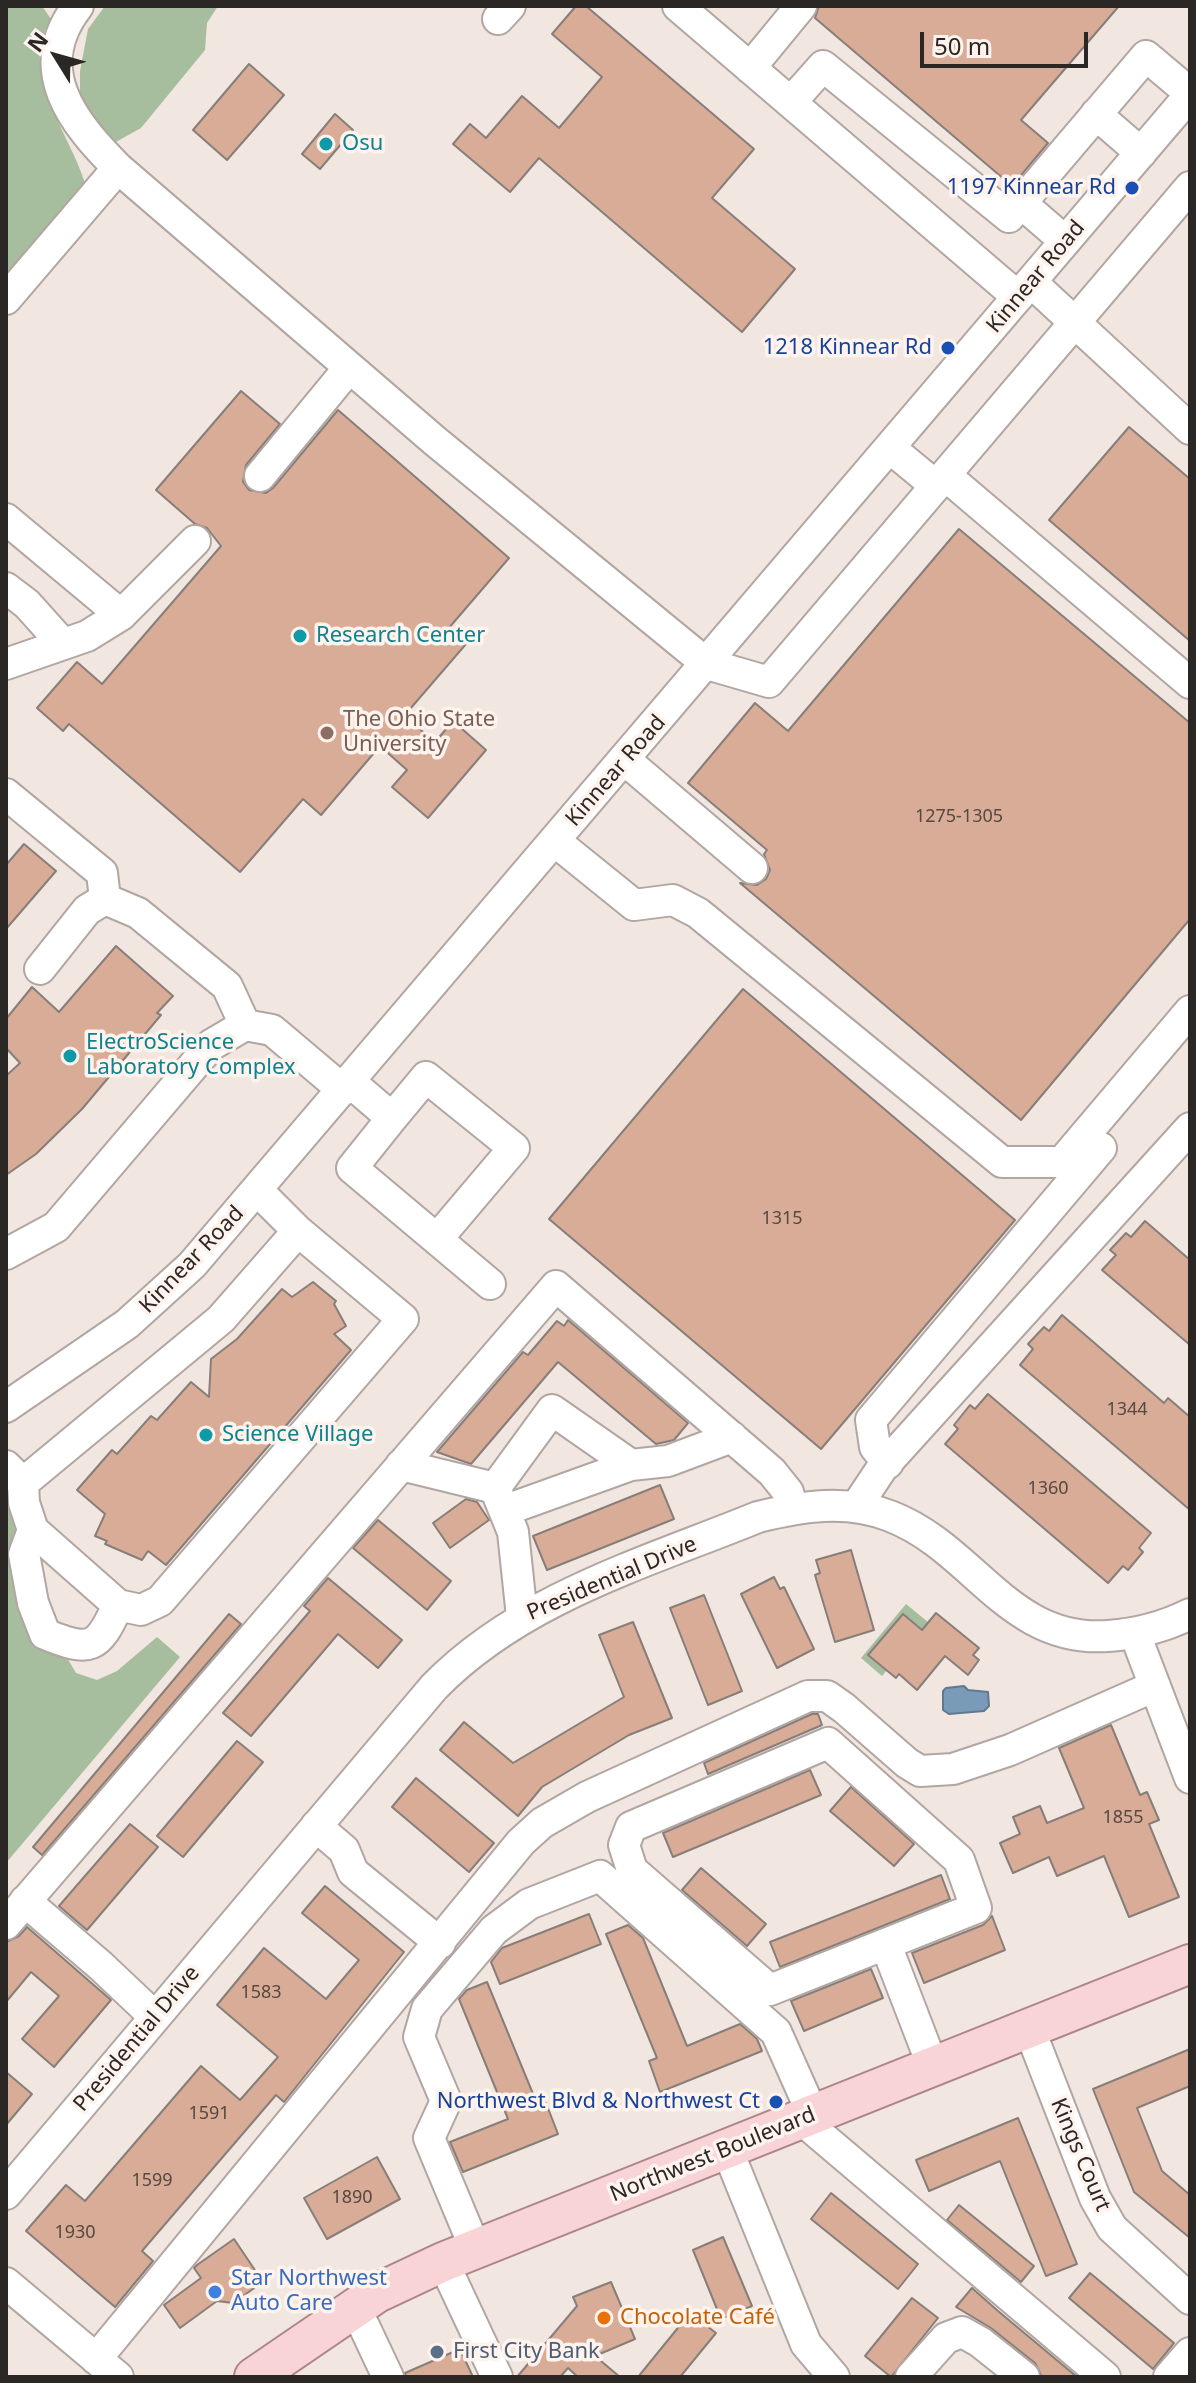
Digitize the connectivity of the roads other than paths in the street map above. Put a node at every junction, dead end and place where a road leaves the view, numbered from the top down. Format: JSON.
{"nodes":[{"id":1,"x":78,"y":6,"type":"edge"},
{"id":2,"x":678,"y":6,"type":"edge"},
{"id":3,"x":801,"y":6,"type":"edge"},
{"id":4,"x":750,"y":68,"type":"junction"},
{"id":5,"x":1189,"y":99,"type":"edge"},
{"id":6,"x":791,"y":102,"type":"junction"},
{"id":7,"x":1096,"y":114,"type":"junction"},
{"id":8,"x":1141,"y":153,"type":"junction"},
{"id":9,"x":118,"y":168,"type":"junction"},
{"id":10,"x":1190,"y":187,"type":"edge"},
{"id":11,"x":1021,"y":203,"type":"junction"},
{"id":12,"x":1065,"y":241,"type":"junction"},
{"id":13,"x":1025,"y":289,"type":"junction"},
{"id":14,"x":6,"y":299,"type":"edge"},
{"id":15,"x":1076,"y":321,"type":"junction"},
{"id":16,"x":349,"y":368,"type":"junction"},
{"id":17,"x":1190,"y":429,"type":"edge"},
{"id":18,"x":890,"y":448,"type":"junction"},
{"id":19,"x":260,"y":476,"type":"dead end"},
{"id":20,"x":940,"y":481,"type":"junction"},
{"id":21,"x":6,"y":519,"type":"edge"},
{"id":22,"x":195,"y":541,"type":"dead end"},
{"id":23,"x":59,"y":564,"type":"junction"},
{"id":24,"x":16,"y":596,"type":"edge"},
{"id":25,"x":121,"y":615,"type":"junction"},
{"id":26,"x":62,"y":643,"type":"junction"},
{"id":27,"x":6,"y":664,"type":"edge"},
{"id":28,"x":707,"y":664,"type":"junction"},
{"id":29,"x":1190,"y":683,"type":"edge"},
{"id":30,"x":625,"y":760,"type":"junction"},
{"id":31,"x":6,"y":794,"type":"edge"},
{"id":32,"x":556,"y":842,"type":"junction"},
{"id":33,"x":752,"y":868,"type":"dead end"},
{"id":34,"x":105,"y":899,"type":"junction"},
{"id":35,"x":40,"y":969,"type":"dead end"},
{"id":36,"x":1190,"y":1011,"type":"edge"},
{"id":37,"x":245,"y":1025,"type":"junction"},
{"id":38,"x":1190,"y":1043,"type":"edge"},
{"id":39,"x":347,"y":1086,"type":"junction"},
{"id":40,"x":392,"y":1118,"type":"junction"},
{"id":41,"x":1190,"y":1128,"type":"edge"},
{"id":42,"x":258,"y":1191,"type":"junction"},
{"id":43,"x":298,"y":1231,"type":"junction"},
{"id":44,"x":437,"y":1239,"type":"junction"},
{"id":45,"x":6,"y":1254,"type":"edge"},
{"id":46,"x":490,"y":1284,"type":"dead end"},
{"id":47,"x":6,"y":1407,"type":"edge"},
{"id":48,"x":732,"y":1437,"type":"junction"},
{"id":49,"x":888,"y":1463,"type":"junction"},
{"id":50,"x":401,"y":1465,"type":"junction"},
{"id":51,"x":631,"y":1465,"type":"junction"},
{"id":52,"x":14,"y":1475,"type":"edge"},
{"id":53,"x":500,"y":1499,"type":"junction"},
{"id":54,"x":856,"y":1507,"type":"junction"},
{"id":55,"x":792,"y":1508,"type":"junction"},
{"id":56,"x":33,"y":1530,"type":"junction"},
{"id":57,"x":118,"y":1605,"type":"junction"},
{"id":58,"x":1190,"y":1614,"type":"edge"},
{"id":59,"x":522,"y":1617,"type":"junction"},
{"id":60,"x":1135,"y":1634,"type":"junction"},
{"id":61,"x":1155,"y":1686,"type":"junction"},
{"id":62,"x":1188,"y":1765,"type":"edge"},
{"id":63,"x":316,"y":1826,"type":"junction"},
{"id":64,"x":16,"y":1912,"type":"edge"},
{"id":65,"x":440,"y":1943,"type":"junction"},
{"id":66,"x":886,"y":1945,"type":"junction"},
{"id":67,"x":1190,"y":1964,"type":"edge"},
{"id":68,"x":155,"y":2017,"type":"junction"},
{"id":69,"x":1029,"y":2028,"type":"junction"},
{"id":70,"x":933,"y":2067,"type":"junction"},
{"id":71,"x":807,"y":2117,"type":"junction"},
{"id":72,"x":727,"y":2149,"type":"junction"},
{"id":73,"x":6,"y":2194,"type":"edge"},
{"id":74,"x":459,"y":2255,"type":"junction"},
{"id":75,"x":6,"y":2283,"type":"edge"},
{"id":76,"x":1190,"y":2299,"type":"edge"},
{"id":77,"x":355,"y":2307,"type":"junction"},
{"id":78,"x":1190,"y":2353,"type":"edge"},
{"id":79,"x":107,"y":2368,"type":"edge"},
{"id":80,"x":254,"y":2377,"type":"edge"},
{"id":81,"x":388,"y":2377,"type":"edge"},
{"id":82,"x":497,"y":2377,"type":"edge"},
{"id":83,"x":834,"y":2377,"type":"edge"},
{"id":84,"x":911,"y":2377,"type":"edge"},
{"id":85,"x":1024,"y":2377,"type":"edge"},
{"id":86,"x":1105,"y":2377,"type":"edge"},
{"id":87,"x":1169,"y":2377,"type":"edge"}],
"edges":[{"from":1,"to":9,"type":"street"},
{"from":2,"to":4,"type":"street"},
{"from":3,"to":4,"type":"street"},
{"from":4,"to":6,"type":"street"},
{"from":5,"to":7,"type":"street"},
{"from":5,"to":8,"type":"street","name":"Kinnear Road"},
{"from":6,"to":11,"type":"street"},
{"from":6,"to":13,"type":"street"},
{"from":7,"to":8,"type":"street"},
{"from":7,"to":11,"type":"street"},
{"from":8,"to":12,"type":"street","name":"Kinnear Road"},
{"from":9,"to":14,"type":"street"},
{"from":9,"to":16,"type":"street"},
{"from":10,"to":15,"type":"street"},
{"from":11,"to":12,"type":"street"},
{"from":12,"to":13,"type":"street","name":"Kinnear Road"},
{"from":13,"to":15,"type":"street"},
{"from":13,"to":18,"type":"street","name":"Kinnear Road"},
{"from":15,"to":17,"type":"street"},
{"from":15,"to":20,"type":"street"},
{"from":16,"to":19,"type":"street"},
{"from":16,"to":28,"type":"street"},
{"from":18,"to":20,"type":"street"},
{"from":18,"to":28,"type":"street","name":"Kinnear Road"},
{"from":20,"to":28,"type":"street"},
{"from":20,"to":29,"type":"street"},
{"from":21,"to":23,"type":"street"},
{"from":22,"to":25,"type":"street"},
{"from":23,"to":24,"type":"street"},
{"from":23,"to":25,"type":"street"},
{"from":24,"to":26,"type":"street"},
{"from":25,"to":26,"type":"street"},
{"from":26,"to":27,"type":"street"},
{"from":28,"to":30,"type":"street","name":"Kinnear Road"},
{"from":30,"to":32,"type":"street","name":"Kinnear Road"},
{"from":30,"to":33,"type":"street"},
{"from":31,"to":34,"type":"street"},
{"from":32,"to":36,"type":"street"},
{"from":32,"to":39,"type":"street","name":"Kinnear Road"},
{"from":34,"to":35,"type":"street"},
{"from":34,"to":37,"type":"street"},
{"from":37,"to":39,"type":"street"},
{"from":37,"to":45,"type":"street"},
{"from":38,"to":49,"type":"street"},
{"from":39,"to":40,"type":"street"},
{"from":39,"to":42,"type":"street","name":"Kinnear Road"},
{"from":40,"to":44,"type":"street"},
{"from":40,"to":44,"type":"street"},
{"from":41,"to":49,"type":"street"},
{"from":42,"to":43,"type":"street"},
{"from":42,"to":47,"type":"street","name":"Kinnear Road"},
{"from":43,"to":52,"type":"street"},
{"from":43,"to":57,"type":"street"},
{"from":44,"to":46,"type":"street"},
{"from":48,"to":50,"type":"street"},
{"from":48,"to":51,"type":"street"},
{"from":48,"to":55,"type":"street"},
{"from":49,"to":54,"type":"street"},
{"from":50,"to":53,"type":"street"},
{"from":50,"to":64,"type":"street"},
{"from":51,"to":53,"type":"street"},
{"from":51,"to":53,"type":"street"},
{"from":52,"to":56,"type":"street"},
{"from":53,"to":59,"type":"street"},
{"from":54,"to":55,"type":"street","name":"Presidential Drive"},
{"from":54,"to":60,"type":"street","name":"Presidential Drive"},
{"from":55,"to":59,"type":"street","name":"Presidential Drive"},
{"from":56,"to":57,"type":"street"},
{"from":56,"to":57,"type":"street"},
{"from":58,"to":60,"type":"street","name":"Presidential Drive"},
{"from":59,"to":63,"type":"street","name":"Presidential Drive"},
{"from":60,"to":61,"type":"street"},
{"from":61,"to":62,"type":"street"},
{"from":61,"to":65,"type":"street"},
{"from":63,"to":65,"type":"street"},
{"from":63,"to":68,"type":"street","name":"Presidential Drive"},
{"from":64,"to":68,"type":"street"},
{"from":65,"to":79,"type":"street"},
{"from":66,"to":66,"type":"street"},
{"from":66,"to":70,"type":"street"},
{"from":67,"to":69,"type":"main road","name":"Northwest Boulevard"},
{"from":68,"to":73,"type":"street","name":"Presidential Drive"},
{"from":69,"to":70,"type":"main road","name":"Northwest Boulevard"},
{"from":69,"to":76,"type":"street","name":"Kings Court"},
{"from":70,"to":71,"type":"main road","name":"Northwest Boulevard"},
{"from":71,"to":72,"type":"main road","name":"Northwest Boulevard"},
{"from":71,"to":74,"type":"street"},
{"from":71,"to":86,"type":"street"},
{"from":72,"to":74,"type":"main road","name":"Northwest Boulevard"},
{"from":72,"to":83,"type":"street"},
{"from":74,"to":77,"type":"main road","name":"Northwest Boulevard"},
{"from":74,"to":82,"type":"street"},
{"from":75,"to":79,"type":"street"},
{"from":77,"to":80,"type":"main road","name":"Northwest Boulevard"},
{"from":77,"to":81,"type":"street"},
{"from":78,"to":87,"type":"street"},
{"from":84,"to":85,"type":"street"}]}
